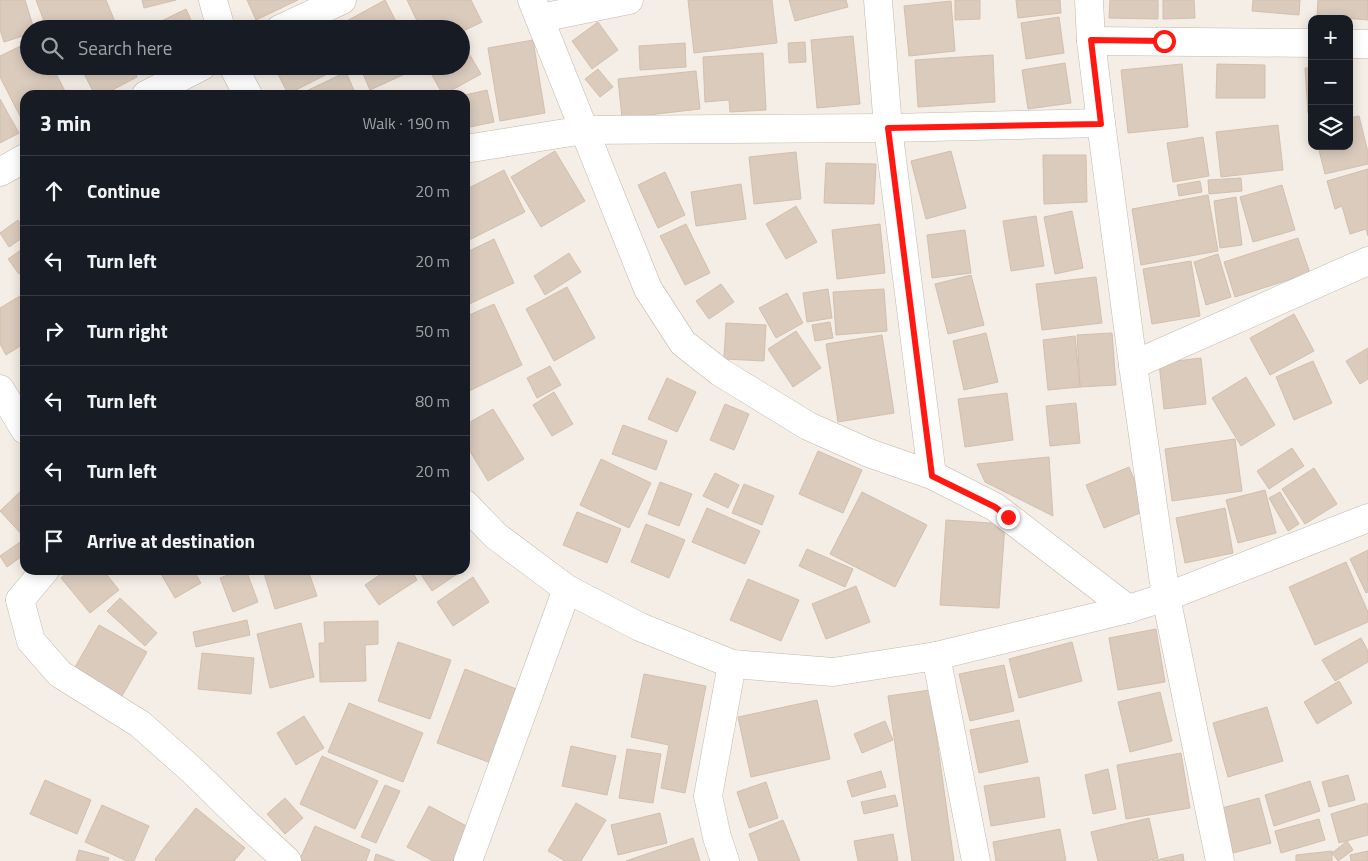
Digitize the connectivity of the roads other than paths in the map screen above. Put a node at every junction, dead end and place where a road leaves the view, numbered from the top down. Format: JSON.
{"nodes":[{"id":1,"x":213,"y":0,"type":"edge"},
{"id":2,"x":342,"y":0,"type":"edge"},
{"id":3,"x":630,"y":0,"type":"edge"},
{"id":4,"x":878,"y":0,"type":"edge"},
{"id":5,"x":1089,"y":0,"type":"edge"},
{"id":6,"x":536,"y":9,"type":"edge"},
{"id":7,"x":219,"y":20,"type":"edge"},
{"id":8,"x":299,"y":20,"type":"edge"},
{"id":9,"x":1091,"y":40,"type":"junction"},
{"id":10,"x":1308,"y":43,"type":"edge"},
{"id":11,"x":1353,"y":44,"type":"edge"},
{"id":12,"x":1368,"y":44,"type":"edge"},
{"id":13,"x":185,"y":75,"type":"edge"},
{"id":14,"x":238,"y":75,"type":"edge"},
{"id":15,"x":156,"y":90,"type":"edge"},
{"id":16,"x":246,"y":90,"type":"edge"},
{"id":17,"x":1101,"y":124,"type":"junction"},
{"id":18,"x":888,"y":128,"type":"junction"},
{"id":19,"x":584,"y":130,"type":"junction"},
{"id":20,"x":470,"y":148,"type":"edge"},
{"id":21,"x":20,"y":161,"type":"edge"},
{"id":22,"x":0,"y":172,"type":"edge"},
{"id":23,"x":1368,"y":261,"type":"edge"},
{"id":24,"x":1133,"y":365,"type":"junction"},
{"id":25,"x":0,"y":389,"type":"edge"},
{"id":26,"x":20,"y":422,"type":"edge"},
{"id":27,"x":932,"y":476,"type":"junction"},
{"id":28,"x":470,"y":509,"type":"edge"},
{"id":29,"x":1368,"y":518,"type":"edge"},
{"id":30,"x":39,"y":575,"type":"edge"},
{"id":31,"x":567,"y":589,"type":"junction"},
{"id":32,"x":1166,"y":597,"type":"junction"},
{"id":33,"x":10,"y":599,"type":"edge"},
{"id":34,"x":1128,"y":609,"type":"junction"},
{"id":35,"x":936,"y":656,"type":"junction"},
{"id":36,"x":732,"y":664,"type":"junction"},
{"id":37,"x":287,"y":861,"type":"edge"},
{"id":38,"x":468,"y":861,"type":"edge"},
{"id":39,"x":725,"y":861,"type":"edge"},
{"id":40,"x":976,"y":861,"type":"edge"},
{"id":41,"x":1220,"y":861,"type":"edge"}],
"edges":[{"from":1,"to":7,"type":"street"},
{"from":2,"to":8,"type":"street"},
{"from":3,"to":6,"type":"street"},
{"from":4,"to":18,"type":"street"},
{"from":5,"to":9,"type":"street"},
{"from":6,"to":19,"type":"street"},
{"from":9,"to":10,"type":"street"},
{"from":9,"to":17,"type":"street"},
{"from":11,"to":12,"type":"street"},
{"from":13,"to":15,"type":"street"},
{"from":14,"to":16,"type":"street"},
{"from":17,"to":18,"type":"street"},
{"from":17,"to":24,"type":"street"},
{"from":18,"to":19,"type":"street"},
{"from":18,"to":27,"type":"street"},
{"from":19,"to":20,"type":"street"},
{"from":19,"to":27,"type":"street"},
{"from":21,"to":22,"type":"street"},
{"from":23,"to":24,"type":"street"},
{"from":24,"to":32,"type":"street"},
{"from":25,"to":26,"type":"street"},
{"from":27,"to":34,"type":"street"},
{"from":28,"to":31,"type":"street"},
{"from":29,"to":32,"type":"street"},
{"from":30,"to":33,"type":"street"},
{"from":31,"to":36,"type":"street"},
{"from":31,"to":38,"type":"street"},
{"from":32,"to":34,"type":"street"},
{"from":32,"to":41,"type":"street"},
{"from":33,"to":37,"type":"street"},
{"from":34,"to":35,"type":"street"},
{"from":35,"to":36,"type":"street"},
{"from":35,"to":40,"type":"street"},
{"from":36,"to":39,"type":"street"}]}
